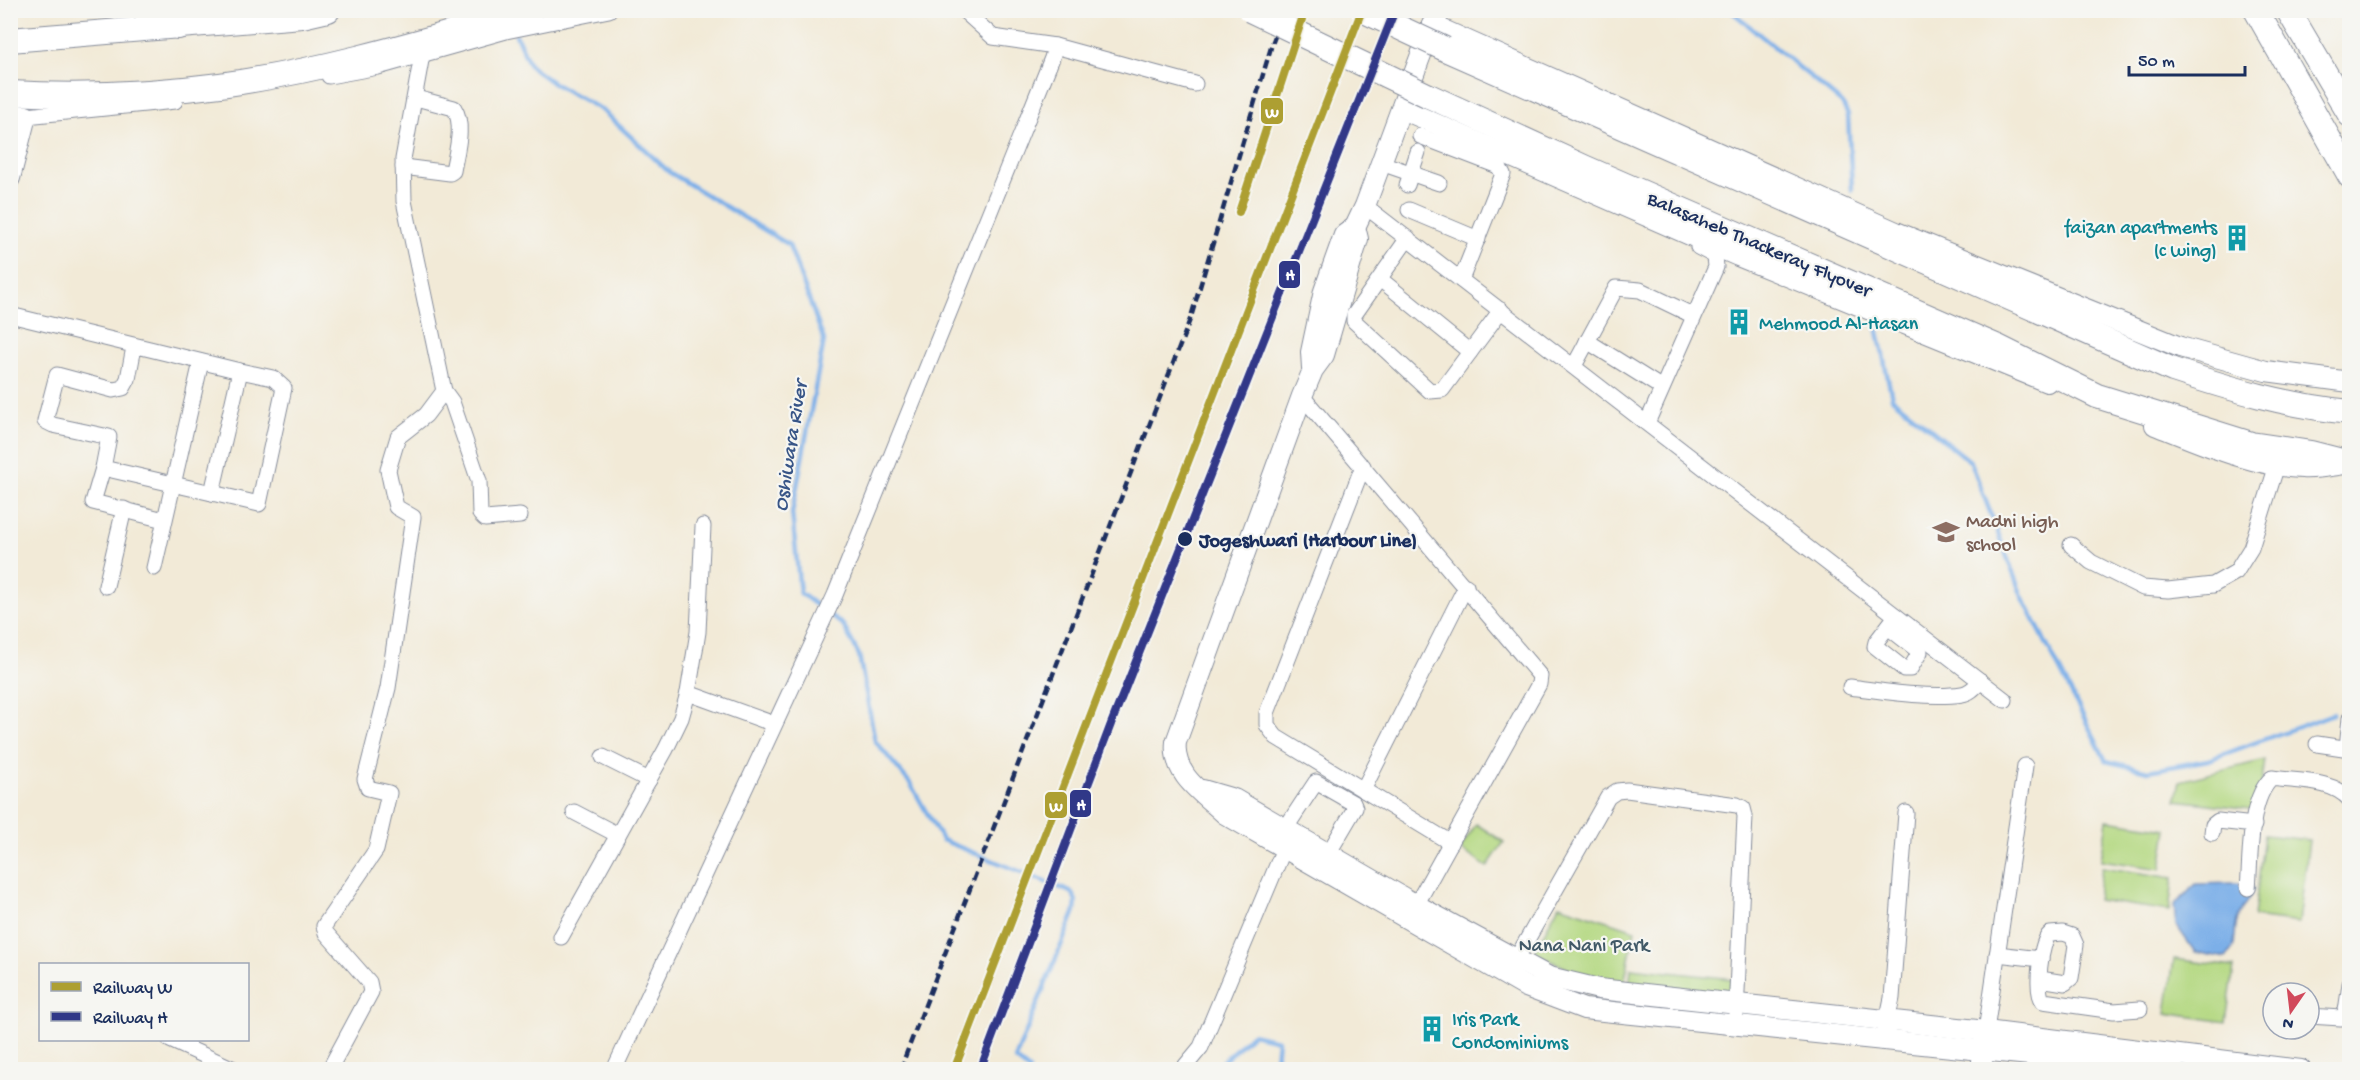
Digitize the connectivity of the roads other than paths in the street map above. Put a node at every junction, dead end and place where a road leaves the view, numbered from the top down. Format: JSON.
{"nodes":[{"id":1,"x":145,"y":10,"type":"edge"},
{"id":2,"x":531,"y":10,"type":"edge"},
{"id":3,"x":609,"y":10,"type":"edge"},
{"id":4,"x":963,"y":10,"type":"edge"},
{"id":5,"x":1250,"y":10,"type":"edge"},
{"id":6,"x":1362,"y":10,"type":"edge"},
{"id":7,"x":2256,"y":10,"type":"edge"},
{"id":8,"x":2288,"y":10,"type":"edge"},
{"id":9,"x":324,"y":11,"type":"edge"},
{"id":10,"x":1436,"y":16,"type":"edge"},
{"id":11,"x":178,"y":27,"type":"junction"},
{"id":12,"x":10,"y":40,"type":"edge"},
{"id":13,"x":1054,"y":46,"type":"junction"},
{"id":14,"x":422,"y":55,"type":"junction"},
{"id":15,"x":348,"y":66,"type":"junction"},
{"id":16,"x":1195,"y":84,"type":"dead end"},
{"id":17,"x":10,"y":93,"type":"edge"},
{"id":18,"x":416,"y":98,"type":"junction"},
{"id":19,"x":1402,"y":110,"type":"junction"},
{"id":20,"x":18,"y":115,"type":"edge"},
{"id":21,"x":2349,"y":115,"type":"edge"},
{"id":22,"x":1420,"y":136,"type":"dead end"},
{"id":23,"x":1418,"y":152,"type":"dead end"},
{"id":24,"x":1381,"y":163,"type":"junction"},
{"id":25,"x":404,"y":167,"type":"junction"},
{"id":26,"x":2349,"y":176,"type":"edge"},
{"id":27,"x":10,"y":178,"type":"edge"},
{"id":28,"x":1409,"y":179,"type":"junction"},
{"id":29,"x":1439,"y":183,"type":"dead end"},
{"id":30,"x":1365,"y":206,"type":"junction"},
{"id":31,"x":1409,"y":210,"type":"dead end"},
{"id":32,"x":1643,"y":224,"type":"dead end"},
{"id":33,"x":1408,"y":238,"type":"junction"},
{"id":34,"x":1478,"y":239,"type":"junction"},
{"id":35,"x":1380,"y":279,"type":"junction"},
{"id":36,"x":1461,"y":280,"type":"junction"},
{"id":37,"x":1501,"y":310,"type":"junction"},
{"id":38,"x":10,"y":315,"type":"edge"},
{"id":39,"x":1694,"y":316,"type":"junction"},
{"id":40,"x":1587,"y":341,"type":"junction"},
{"id":41,"x":134,"y":347,"type":"junction"},
{"id":42,"x":1470,"y":352,"type":"junction"},
{"id":43,"x":201,"y":362,"type":"junction"},
{"id":44,"x":1574,"y":366,"type":"junction"},
{"id":45,"x":240,"y":371,"type":"junction"},
{"id":46,"x":2349,"y":382,"type":"edge"},
{"id":47,"x":1662,"y":388,"type":"junction"},
{"id":48,"x":444,"y":391,"type":"junction"},
{"id":49,"x":1302,"y":396,"type":"junction"},
{"id":50,"x":2349,"y":412,"type":"edge"},
{"id":51,"x":1647,"y":423,"type":"junction"},
{"id":52,"x":2349,"y":463,"type":"edge"},
{"id":53,"x":2277,"y":465,"type":"junction"},
{"id":54,"x":1363,"y":466,"type":"junction"},
{"id":55,"x":103,"y":468,"type":"junction"},
{"id":56,"x":172,"y":484,"type":"junction"},
{"id":57,"x":212,"y":493,"type":"junction"},
{"id":58,"x":124,"y":509,"type":"junction"},
{"id":59,"x":520,"y":516,"type":"dead end"},
{"id":60,"x":164,"y":520,"type":"junction"},
{"id":61,"x":703,"y":526,"type":"dead end"},
{"id":62,"x":2071,"y":544,"type":"dead end"},
{"id":63,"x":154,"y":568,"type":"dead end"},
{"id":64,"x":106,"y":586,"type":"dead end"},
{"id":65,"x":1467,"y":586,"type":"junction"},
{"id":66,"x":1981,"y":681,"type":"junction"},
{"id":67,"x":1850,"y":687,"type":"dead end"},
{"id":68,"x":688,"y":693,"type":"junction"},
{"id":69,"x":2005,"y":700,"type":"dead end"},
{"id":70,"x":2349,"y":718,"type":"edge"},
{"id":71,"x":774,"y":724,"type":"junction"},
{"id":72,"x":2318,"y":744,"type":"dead end"},
{"id":73,"x":2348,"y":748,"type":"edge"},
{"id":74,"x":603,"y":757,"type":"dead end"},
{"id":75,"x":2025,"y":766,"type":"dead end"},
{"id":76,"x":649,"y":780,"type":"junction"},
{"id":77,"x":1363,"y":790,"type":"junction"},
{"id":78,"x":2349,"y":790,"type":"edge"},
{"id":79,"x":574,"y":813,"type":"dead end"},
{"id":80,"x":1906,"y":813,"type":"dead end"},
{"id":81,"x":2254,"y":825,"type":"junction"},
{"id":82,"x":2212,"y":833,"type":"dead end"},
{"id":83,"x":618,"y":835,"type":"junction"},
{"id":84,"x":1287,"y":836,"type":"junction"},
{"id":85,"x":1450,"y":843,"type":"junction"},
{"id":86,"x":1328,"y":854,"type":"junction"},
{"id":87,"x":2248,"y":888,"type":"dead end"},
{"id":88,"x":1416,"y":905,"type":"junction"},
{"id":89,"x":561,"y":937,"type":"dead end"},
{"id":90,"x":1997,"y":954,"type":"junction"},
{"id":91,"x":1517,"y":959,"type":"junction"},
{"id":92,"x":2041,"y":959,"type":"junction"},
{"id":93,"x":1507,"y":976,"type":"junction"},
{"id":94,"x":2040,"y":980,"type":"junction"},
{"id":95,"x":2349,"y":984,"type":"edge"},
{"id":96,"x":1671,"y":997,"type":"junction"},
{"id":97,"x":1736,"y":1004,"type":"junction"},
{"id":98,"x":2140,"y":1009,"type":"dead end"},
{"id":99,"x":2321,"y":1017,"type":"edge"},
{"id":100,"x":1670,"y":1018,"type":"junction"},
{"id":101,"x":1735,"y":1025,"type":"junction"},
{"id":102,"x":1886,"y":1029,"type":"junction"},
{"id":103,"x":1985,"y":1040,"type":"junction"},
{"id":104,"x":173,"y":1041,"type":"edge"},
{"id":105,"x":2168,"y":1064,"type":"edge"},
{"id":106,"x":236,"y":1070,"type":"edge"},
{"id":107,"x":329,"y":1070,"type":"edge"},
{"id":108,"x":614,"y":1070,"type":"edge"},
{"id":109,"x":1182,"y":1070,"type":"edge"},
{"id":110,"x":1981,"y":1070,"type":"edge"},
{"id":111,"x":2301,"y":1070,"type":"edge"}],
"edges":[{"from":1,"to":11,"type":"main road"},
{"from":2,"to":15,"type":"main road"},
{"from":3,"to":14,"type":"street"},
{"from":4,"to":13,"type":"street"},
{"from":5,"to":52,"type":"main road","name":"Balasaheb Thackeray Flyover","bridge":true},
{"from":6,"to":50,"type":"main road","bridge":true},
{"from":7,"to":26,"type":"main road"},
{"from":8,"to":21,"type":"main road"},
{"from":9,"to":11,"type":"main road"},
{"from":10,"to":19,"type":"street"},
{"from":10,"to":46,"type":"street"},
{"from":11,"to":12,"type":"main road"},
{"from":13,"to":16,"type":"street"},
{"from":13,"to":71,"type":"street"},
{"from":14,"to":15,"type":"street"},
{"from":14,"to":18,"type":"street"},
{"from":15,"to":17,"type":"main road"},
{"from":15,"to":20,"type":"street"},
{"from":18,"to":25,"type":"street"},
{"from":18,"to":25,"type":"street"},
{"from":19,"to":24,"type":"street"},
{"from":19,"to":53,"type":"street"},
{"from":20,"to":27,"type":"street"},
{"from":22,"to":34,"type":"street"},
{"from":23,"to":28,"type":"street"},
{"from":24,"to":28,"type":"street"},
{"from":24,"to":30,"type":"street"},
{"from":25,"to":48,"type":"street"},
{"from":28,"to":29,"type":"street"},
{"from":30,"to":33,"type":"street"},
{"from":30,"to":49,"type":"street"},
{"from":31,"to":34,"type":"street"},
{"from":32,"to":39,"type":"street"},
{"from":33,"to":35,"type":"street"},
{"from":33,"to":36,"type":"street"},
{"from":34,"to":36,"type":"street"},
{"from":35,"to":42,"type":"street"},
{"from":35,"to":42,"type":"street"},
{"from":36,"to":37,"type":"street"},
{"from":37,"to":42,"type":"street"},
{"from":37,"to":44,"type":"street"},
{"from":38,"to":41,"type":"street"},
{"from":39,"to":40,"type":"street"},
{"from":39,"to":47,"type":"street"},
{"from":40,"to":44,"type":"street"},
{"from":40,"to":47,"type":"street"},
{"from":41,"to":43,"type":"street"},
{"from":41,"to":55,"type":"street"},
{"from":43,"to":45,"type":"street"},
{"from":43,"to":56,"type":"street"},
{"from":44,"to":51,"type":"street"},
{"from":45,"to":57,"type":"street"},
{"from":45,"to":57,"type":"street"},
{"from":47,"to":51,"type":"street"},
{"from":48,"to":59,"type":"street"},
{"from":48,"to":107,"type":"street"},
{"from":49,"to":54,"type":"street"},
{"from":49,"to":84,"type":"street"},
{"from":51,"to":66,"type":"street"},
{"from":52,"to":53,"type":"street"},
{"from":53,"to":62,"type":"street"},
{"from":54,"to":65,"type":"street"},
{"from":54,"to":77,"type":"street"},
{"from":55,"to":56,"type":"street"},
{"from":55,"to":58,"type":"street"},
{"from":56,"to":57,"type":"street"},
{"from":56,"to":60,"type":"street"},
{"from":58,"to":60,"type":"street"},
{"from":58,"to":64,"type":"street"},
{"from":60,"to":63,"type":"street"},
{"from":61,"to":68,"type":"street"},
{"from":65,"to":77,"type":"street"},
{"from":65,"to":85,"type":"street"},
{"from":66,"to":67,"type":"street"},
{"from":66,"to":69,"type":"street"},
{"from":68,"to":71,"type":"street"},
{"from":68,"to":76,"type":"street"},
{"from":70,"to":73,"type":"street"},
{"from":71,"to":108,"type":"street"},
{"from":72,"to":73,"type":"street"},
{"from":74,"to":76,"type":"street"},
{"from":75,"to":90,"type":"street"},
{"from":76,"to":83,"type":"street"},
{"from":77,"to":85,"type":"street"},
{"from":78,"to":81,"type":"street"},
{"from":79,"to":83,"type":"street"},
{"from":80,"to":102,"type":"street"},
{"from":81,"to":82,"type":"street"},
{"from":81,"to":87,"type":"street"},
{"from":83,"to":89,"type":"street"},
{"from":84,"to":86,"type":"street"},
{"from":84,"to":86,"type":"street"},
{"from":84,"to":93,"type":"street"},
{"from":84,"to":109,"type":"street"},
{"from":85,"to":88,"type":"street"},
{"from":86,"to":88,"type":"street"},
{"from":88,"to":91,"type":"street"},
{"from":90,"to":92,"type":"street"},
{"from":90,"to":103,"type":"street"},
{"from":91,"to":93,"type":"street"},
{"from":91,"to":96,"type":"street"},
{"from":91,"to":97,"type":"street"},
{"from":92,"to":94,"type":"street"},
{"from":92,"to":94,"type":"street"},
{"from":93,"to":100,"type":"street"},
{"from":94,"to":98,"type":"street"},
{"from":95,"to":99,"type":"street"},
{"from":96,"to":97,"type":"street"},
{"from":96,"to":100,"type":"street"},
{"from":97,"to":101,"type":"street"},
{"from":97,"to":102,"type":"street"},
{"from":100,"to":101,"type":"street"},
{"from":101,"to":102,"type":"street"},
{"from":102,"to":103,"type":"street"},
{"from":103,"to":105,"type":"street"},
{"from":103,"to":110,"type":"street"},
{"from":104,"to":106,"type":"street"},
{"from":105,"to":111,"type":"street"}]}
